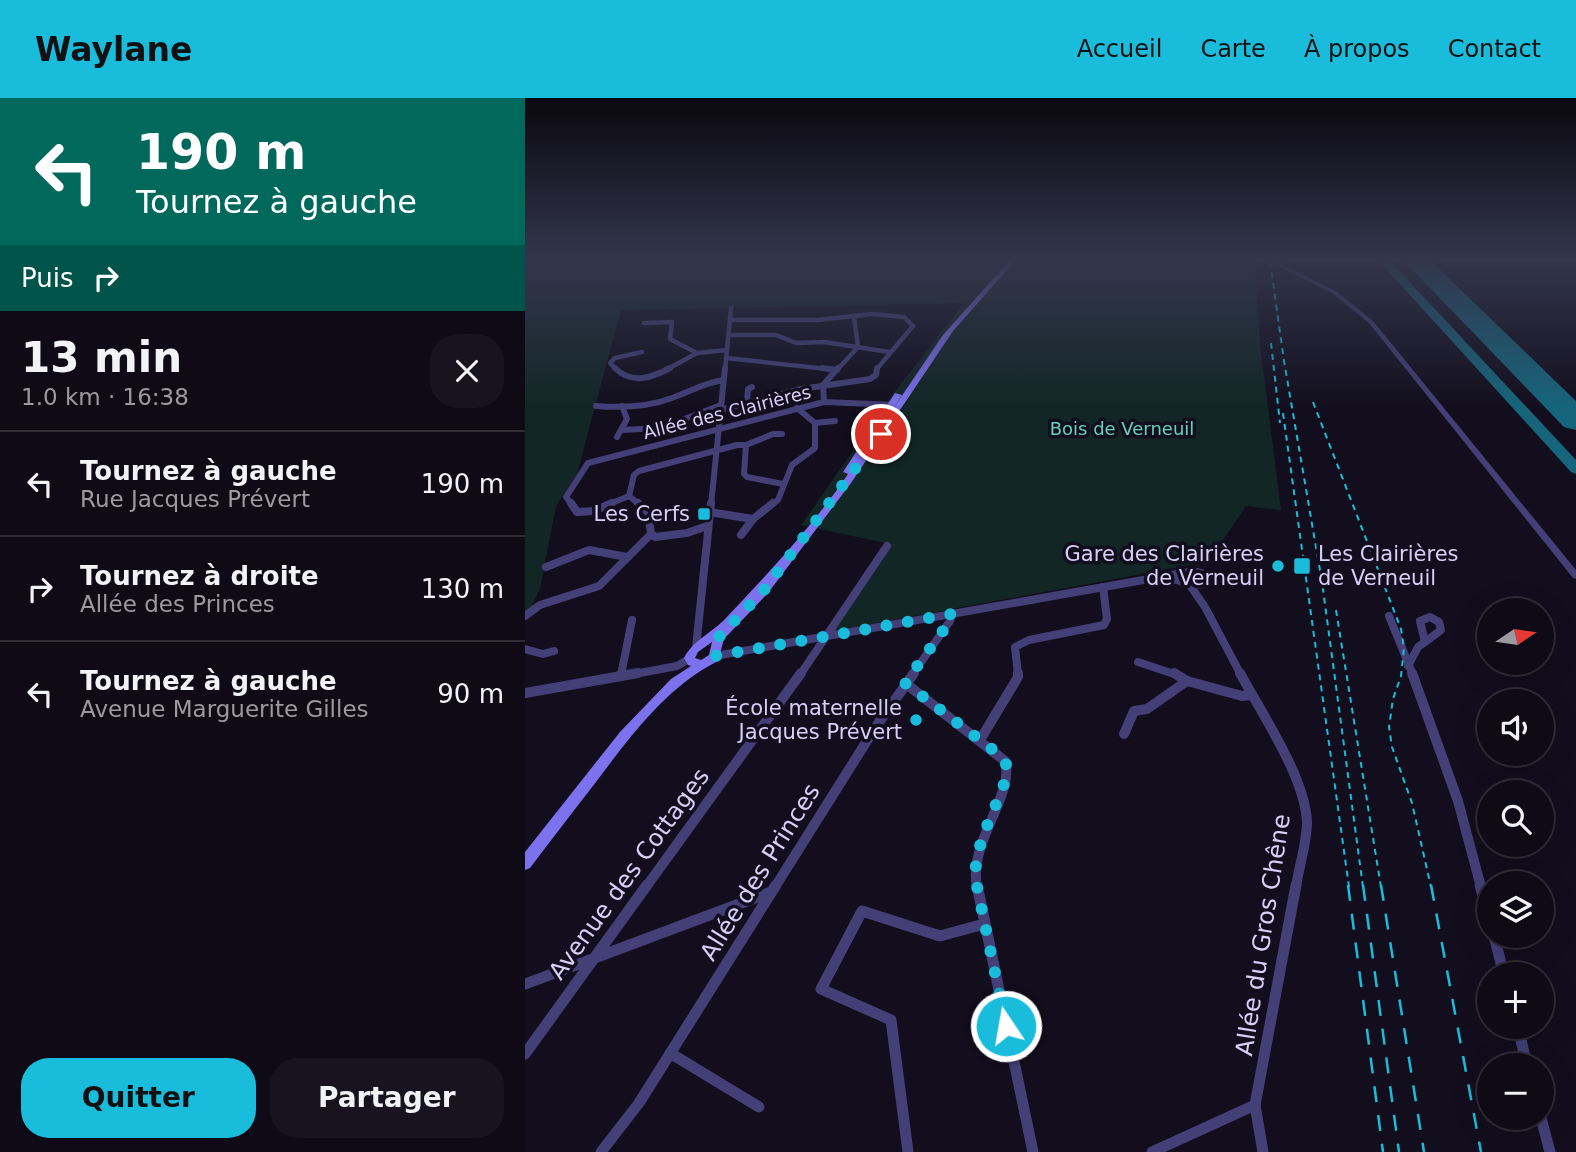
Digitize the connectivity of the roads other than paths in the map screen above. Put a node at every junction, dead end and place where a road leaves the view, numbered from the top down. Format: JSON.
{"nodes":[{"id":1,"x":731,"y":310,"type":"edge"},
{"id":2,"x":968,"y":310,"type":"edge"},
{"id":3,"x":1357,"y":310,"type":"edge"},
{"id":4,"x":854,"y":317,"type":"junction"},
{"id":5,"x":730,"y":320,"type":"junction"},
{"id":6,"x":644,"y":323,"type":"dead end"},
{"id":7,"x":729,"y":335,"type":"junction"},
{"id":8,"x":858,"y":347,"type":"junction"},
{"id":9,"x":727,"y":350,"type":"junction"},
{"id":10,"x":642,"y":352,"type":"dead end"},
{"id":11,"x":889,"y":352,"type":"junction"},
{"id":12,"x":697,"y":354,"type":"junction"},
{"id":13,"x":790,"y":357,"type":"dead end"},
{"id":14,"x":726,"y":358,"type":"junction"},
{"id":15,"x":787,"y":363,"type":"junction"},
{"id":16,"x":837,"y":370,"type":"junction"},
{"id":17,"x":723,"y":380,"type":"junction"},
{"id":18,"x":823,"y":386,"type":"junction"},
{"id":19,"x":752,"y":387,"type":"dead end"},
{"id":20,"x":747,"y":401,"type":"junction"},
{"id":21,"x":824,"y":402,"type":"junction"},
{"id":22,"x":596,"y":406,"type":"dead end"},
{"id":23,"x":622,"y":406,"type":"junction"},
{"id":24,"x":895,"y":406,"type":"junction"},
{"id":25,"x":720,"y":408,"type":"junction"},
{"id":26,"x":797,"y":408,"type":"junction"},
{"id":27,"x":835,"y":421,"type":"dead end"},
{"id":28,"x":815,"y":423,"type":"junction"},
{"id":29,"x":718,"y":429,"type":"junction"},
{"id":30,"x":622,"y":430,"type":"junction"},
{"id":31,"x":782,"y":434,"type":"dead end"},
{"id":32,"x":617,"y":437,"type":"dead end"},
{"id":33,"x":746,"y":445,"type":"junction"},
{"id":34,"x":716,"y":448,"type":"junction"},
{"id":35,"x":783,"y":484,"type":"junction"},
{"id":36,"x":629,"y":496,"type":"junction"},
{"id":37,"x":709,"y":512,"type":"junction"},
{"id":38,"x":753,"y":519,"type":"junction"},
{"id":39,"x":707,"y":526,"type":"junction"},
{"id":40,"x":651,"y":534,"type":"junction"},
{"id":41,"x":741,"y":535,"type":"dead end"},
{"id":42,"x":887,"y":546,"type":"dead end"},
{"id":43,"x":790,"y":556,"type":"junction"},
{"id":44,"x":627,"y":557,"type":"junction"},
{"id":45,"x":545,"y":566,"type":"dead end"},
{"id":46,"x":1190,"y":572,"type":"junction"},
{"id":47,"x":1576,"y":576,"type":"edge"},
{"id":48,"x":1165,"y":577,"type":"junction"},
{"id":49,"x":1188,"y":583,"type":"junction"},
{"id":50,"x":1203,"y":584,"type":"junction"},
{"id":51,"x":1103,"y":587,"type":"junction"},
{"id":52,"x":1205,"y":607,"type":"junction"},
{"id":53,"x":952,"y":614,"type":"junction"},
{"id":54,"x":525,"y":616,"type":"edge"},
{"id":55,"x":1389,"y":616,"type":"dead end"},
{"id":56,"x":632,"y":620,"type":"dead end"},
{"id":57,"x":826,"y":639,"type":"junction"},
{"id":58,"x":1425,"y":642,"type":"dead end"},
{"id":59,"x":698,"y":646,"type":"junction"},
{"id":60,"x":525,"y":649,"type":"edge"},
{"id":61,"x":554,"y":651,"type":"dead end"},
{"id":62,"x":712,"y":656,"type":"junction"},
{"id":63,"x":690,"y":660,"type":"junction"},
{"id":64,"x":1138,"y":662,"type":"dead end"},
{"id":65,"x":1408,"y":666,"type":"junction"},
{"id":66,"x":672,"y":667,"type":"junction"},
{"id":67,"x":685,"y":673,"type":"junction"},
{"id":68,"x":621,"y":676,"type":"junction"},
{"id":69,"x":1187,"y":681,"type":"junction"},
{"id":70,"x":675,"y":682,"type":"junction"},
{"id":71,"x":905,"y":683,"type":"junction"},
{"id":72,"x":525,"y":693,"type":"edge"},
{"id":73,"x":1252,"y":695,"type":"junction"},
{"id":74,"x":661,"y":699,"type":"junction"},
{"id":75,"x":1124,"y":734,"type":"dead end"},
{"id":76,"x":980,"y":740,"type":"junction"},
{"id":77,"x":525,"y":863,"type":"edge"},
{"id":78,"x":1477,"y":872,"type":"edge"},
{"id":79,"x":525,"y":873,"type":"edge"},
{"id":80,"x":772,"y":891,"type":"junction"},
{"id":81,"x":983,"y":924,"type":"junction"},
{"id":82,"x":594,"y":958,"type":"junction"},
{"id":83,"x":525,"y":984,"type":"edge"},
{"id":84,"x":670,"y":1053,"type":"junction"},
{"id":85,"x":525,"y":1054,"type":"edge"},
{"id":86,"x":1255,"y":1105,"type":"junction"},
{"id":87,"x":759,"y":1107,"type":"dead end"},
{"id":88,"x":1544,"y":1130,"type":"edge"},
{"id":89,"x":600,"y":1152,"type":"edge"},
{"id":90,"x":908,"y":1152,"type":"edge"},
{"id":91,"x":1033,"y":1152,"type":"edge"},
{"id":92,"x":1152,"y":1152,"type":"edge"},
{"id":93,"x":1263,"y":1152,"type":"edge"},
{"id":94,"x":1550,"y":1152,"type":"edge"}],
"edges":[{"from":1,"to":5,"type":"street"},
{"from":2,"to":24,"type":"main road"},
{"from":3,"to":47,"type":"street"},
{"from":4,"to":5,"type":"street"},
{"from":4,"to":8,"type":"street"},
{"from":4,"to":11,"type":"street"},
{"from":5,"to":7,"type":"street"},
{"from":6,"to":12,"type":"street"},
{"from":7,"to":8,"type":"street"},
{"from":7,"to":9,"type":"street"},
{"from":8,"to":11,"type":"street"},
{"from":8,"to":16,"type":"street"},
{"from":9,"to":12,"type":"street"},
{"from":9,"to":14,"type":"street"},
{"from":10,"to":12,"type":"street"},
{"from":11,"to":18,"type":"street"},
{"from":13,"to":15,"type":"street"},
{"from":14,"to":15,"type":"street"},
{"from":14,"to":17,"type":"street"},
{"from":15,"to":16,"type":"street"},
{"from":16,"to":18,"type":"street"},
{"from":17,"to":23,"type":"street"},
{"from":17,"to":25,"type":"street"},
{"from":18,"to":20,"type":"street"},
{"from":18,"to":21,"type":"street"},
{"from":19,"to":20,"type":"street"},
{"from":20,"to":25,"type":"street"},
{"from":21,"to":24,"type":"street","name":"Allée des Clairières"},
{"from":21,"to":26,"type":"street","name":"Allée des Clairières"},
{"from":22,"to":23,"type":"street"},
{"from":23,"to":30,"type":"street"},
{"from":24,"to":43,"type":"main road"},
{"from":25,"to":29,"type":"street"},
{"from":25,"to":30,"type":"street"},
{"from":26,"to":28,"type":"street"},
{"from":26,"to":29,"type":"street","name":"Allée des Clairières"},
{"from":27,"to":28,"type":"street"},
{"from":28,"to":35,"type":"street"},
{"from":29,"to":34,"type":"street"},
{"from":29,"to":36,"type":"street","name":"Allée des Clairières"},
{"from":30,"to":32,"type":"street"},
{"from":31,"to":33,"type":"street"},
{"from":33,"to":34,"type":"street"},
{"from":33,"to":35,"type":"street"},
{"from":34,"to":36,"type":"street"},
{"from":34,"to":37,"type":"street"},
{"from":35,"to":38,"type":"street"},
{"from":36,"to":40,"type":"street"},
{"from":37,"to":38,"type":"street"},
{"from":37,"to":39,"type":"street"},
{"from":38,"to":41,"type":"street"},
{"from":39,"to":40,"type":"street"},
{"from":39,"to":59,"type":"street"},
{"from":40,"to":44,"type":"street"},
{"from":42,"to":57,"type":"street","name":"Avenue des Cottages"},
{"from":43,"to":59,"type":"main road"},
{"from":43,"to":62,"type":"main road"},
{"from":44,"to":45,"type":"street"},
{"from":44,"to":54,"type":"street"},
{"from":46,"to":48,"type":"street"},
{"from":46,"to":49,"type":"street"},
{"from":46,"to":50,"type":"street"},
{"from":48,"to":49,"type":"street"},
{"from":48,"to":51,"type":"street"},
{"from":49,"to":50,"type":"street"},
{"from":49,"to":52,"type":"street","name":"Allée du Gros Chêne"},
{"from":50,"to":52,"type":"street","name":"Allée du Gros Chêne"},
{"from":51,"to":53,"type":"street"},
{"from":51,"to":76,"type":"street"},
{"from":52,"to":73,"type":"street","name":"Allée du Gros Chêne"},
{"from":53,"to":57,"type":"street"},
{"from":53,"to":71,"type":"street","name":"Allée des Princes"},
{"from":55,"to":65,"type":"street"},
{"from":56,"to":68,"type":"street"},
{"from":57,"to":62,"type":"street"},
{"from":57,"to":82,"type":"street","name":"Avenue des Cottages"},
{"from":58,"to":65,"type":"street"},
{"from":59,"to":62,"type":"main road"},
{"from":59,"to":63,"type":"main road"},
{"from":60,"to":61,"type":"street"},
{"from":62,"to":63,"type":"main road"},
{"from":62,"to":67,"type":"main road"},
{"from":63,"to":66,"type":"street"},
{"from":63,"to":67,"type":"main road"},
{"from":64,"to":69,"type":"street"},
{"from":65,"to":78,"type":"street"},
{"from":66,"to":68,"type":"street"},
{"from":66,"to":70,"type":"street"},
{"from":67,"to":70,"type":"main road"},
{"from":68,"to":72,"type":"street"},
{"from":69,"to":73,"type":"street"},
{"from":69,"to":75,"type":"street"},
{"from":70,"to":74,"type":"main road"},
{"from":71,"to":76,"type":"street"},
{"from":71,"to":80,"type":"street","name":"Allée des Princes"},
{"from":73,"to":86,"type":"street","name":"Allée du Gros Chêne"},
{"from":74,"to":77,"type":"main road"},
{"from":74,"to":79,"type":"main road"},
{"from":76,"to":81,"type":"street"},
{"from":80,"to":82,"type":"street"},
{"from":80,"to":84,"type":"street","name":"Allée des Princes"},
{"from":81,"to":90,"type":"street"},
{"from":81,"to":91,"type":"street"},
{"from":82,"to":83,"type":"street"},
{"from":82,"to":85,"type":"street","name":"Avenue des Cottages"},
{"from":84,"to":87,"type":"street"},
{"from":84,"to":89,"type":"street","name":"Allée des Princes"},
{"from":86,"to":92,"type":"street"},
{"from":86,"to":93,"type":"street","name":"Allée du Gros Chêne"},
{"from":88,"to":94,"type":"street"}]}
